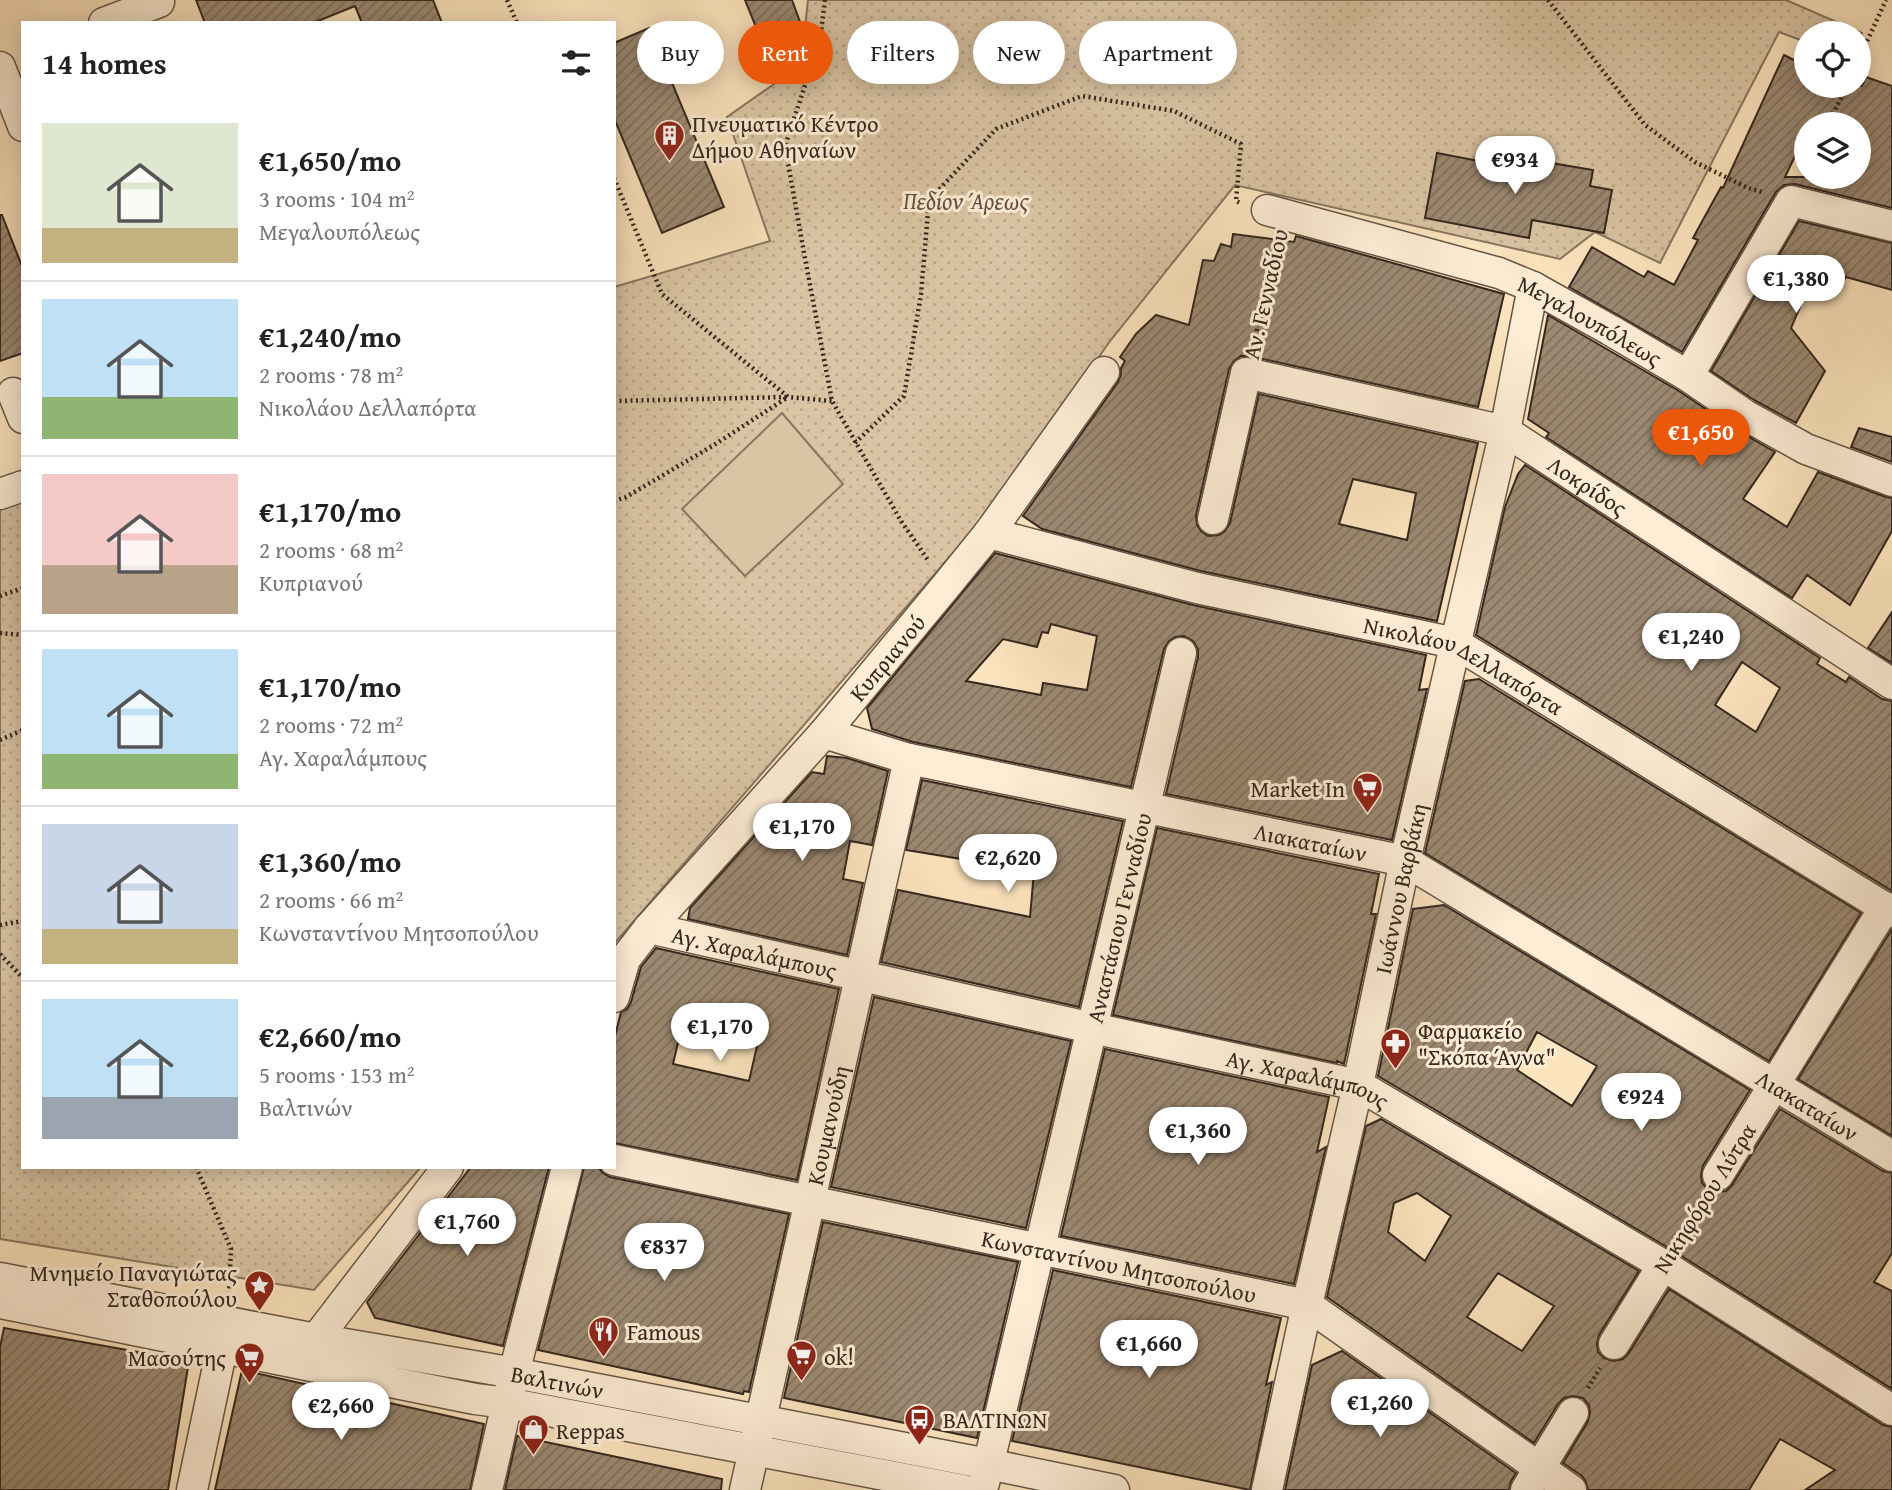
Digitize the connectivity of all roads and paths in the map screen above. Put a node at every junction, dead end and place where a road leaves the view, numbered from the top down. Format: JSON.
{"nodes":[{"id":1,"x":508,"y":0,"type":"edge"},
{"id":2,"x":825,"y":0,"type":"edge"},
{"id":3,"x":1548,"y":0,"type":"edge"},
{"id":4,"x":1886,"y":0,"type":"edge"},
{"id":5,"x":159,"y":2,"type":"edge"},
{"id":6,"x":109,"y":21,"type":"edge"},
{"id":7,"x":516,"y":21,"type":"edge"},
{"id":8,"x":1871,"y":33,"type":"edge"},
{"id":9,"x":21,"y":55,"type":"edge"},
{"id":10,"x":0,"y":65,"type":"edge"},
{"id":11,"x":21,"y":121,"type":"edge"},
{"id":12,"x":616,"y":183,"type":"edge"},
{"id":13,"x":1236,"y":201,"type":"dead end"},
{"id":14,"x":1791,"y":201,"type":"junction"},
{"id":15,"x":1275,"y":212,"type":"joint"},
{"id":16,"x":1892,"y":226,"type":"edge"},
{"id":17,"x":1532,"y":287,"type":"junction"},
{"id":18,"x":1104,"y":372,"type":"dead end"},
{"id":19,"x":1246,"y":373,"type":"junction"},
{"id":20,"x":1688,"y":376,"type":"junction"},
{"id":21,"x":788,"y":397,"type":"junction"},
{"id":22,"x":616,"y":401,"type":"edge"},
{"id":23,"x":832,"y":401,"type":"junction"},
{"id":24,"x":1505,"y":431,"type":"junction"},
{"id":25,"x":855,"y":443,"type":"junction"},
{"id":26,"x":1892,"y":481,"type":"edge"},
{"id":27,"x":21,"y":487,"type":"edge"},
{"id":28,"x":0,"y":495,"type":"edge"},
{"id":29,"x":616,"y":500,"type":"edge"},
{"id":30,"x":1213,"y":519,"type":"dead end"},
{"id":31,"x":989,"y":533,"type":"junction"},
{"id":32,"x":946,"y":586,"type":"junction"},
{"id":33,"x":21,"y":589,"type":"edge"},
{"id":34,"x":0,"y":596,"type":"edge"},
{"id":35,"x":0,"y":633,"type":"edge"},
{"id":36,"x":21,"y":635,"type":"edge"},
{"id":37,"x":1455,"y":643,"type":"junction"},
{"id":38,"x":1181,"y":653,"type":"dead end"},
{"id":39,"x":1892,"y":684,"type":"edge"},
{"id":40,"x":21,"y":731,"type":"edge"},
{"id":41,"x":824,"y":733,"type":"junction"},
{"id":42,"x":0,"y":740,"type":"edge"},
{"id":43,"x":909,"y":759,"type":"junction"},
{"id":44,"x":1144,"y":806,"type":"junction"},
{"id":45,"x":1405,"y":861,"type":"junction"},
{"id":46,"x":1888,"y":910,"type":"edge"},
{"id":47,"x":21,"y":921,"type":"edge"},
{"id":48,"x":0,"y":925,"type":"edge"},
{"id":49,"x":649,"y":928,"type":"junction"},
{"id":50,"x":0,"y":954,"type":"edge"},
{"id":51,"x":21,"y":976,"type":"edge"},
{"id":52,"x":860,"y":976,"type":"junction"},
{"id":53,"x":616,"y":990,"type":"edge"},
{"id":54,"x":1092,"y":1028,"type":"junction"},
{"id":55,"x":1358,"y":1085,"type":"junction"},
{"id":56,"x":1774,"y":1085,"type":"junction"},
{"id":57,"x":1892,"y":1156,"type":"edge"},
{"id":58,"x":616,"y":1160,"type":"edge"},
{"id":59,"x":197,"y":1169,"type":"edge"},
{"id":60,"x":447,"y":1169,"type":"edge"},
{"id":61,"x":566,"y":1169,"type":"edge"},
{"id":62,"x":1718,"y":1175,"type":"joint"},
{"id":63,"x":810,"y":1201,"type":"junction"},
{"id":64,"x":1039,"y":1249,"type":"junction"},
{"id":65,"x":1662,"y":1265,"type":"junction"},
{"id":66,"x":0,"y":1278,"type":"edge"},
{"id":67,"x":0,"y":1303,"type":"edge"},
{"id":68,"x":1307,"y":1305,"type":"junction"},
{"id":69,"x":225,"y":1334,"type":"junction"},
{"id":70,"x":316,"y":1339,"type":"junction"},
{"id":71,"x":1615,"y":1344,"type":"joint"},
{"id":72,"x":514,"y":1373,"type":"junction"},
{"id":73,"x":507,"y":1403,"type":"junction"},
{"id":74,"x":1892,"y":1410,"type":"edge"},
{"id":75,"x":1573,"y":1413,"type":"joint"},
{"id":76,"x":761,"y":1421,"type":"junction"},
{"id":77,"x":754,"y":1451,"type":"junction"},
{"id":78,"x":985,"y":1477,"type":"edge"},
{"id":79,"x":1532,"y":1479,"type":"edge"},
{"id":80,"x":192,"y":1490,"type":"edge"},
{"id":81,"x":487,"y":1490,"type":"edge"},
{"id":82,"x":745,"y":1490,"type":"edge"},
{"id":83,"x":963,"y":1490,"type":"edge"},
{"id":84,"x":1114,"y":1490,"type":"edge"},
{"id":85,"x":1267,"y":1490,"type":"edge"},
{"id":86,"x":1571,"y":1490,"type":"edge"}],
"edges":[{"from":1,"to":7,"type":"path"},
{"from":2,"to":23,"type":"path"},
{"from":3,"to":14,"type":"path"},
{"from":4,"to":8,"type":"path"},
{"from":5,"to":6,"type":"street"},
{"from":9,"to":10,"type":"street"},
{"from":10,"to":11,"type":"street"},
{"from":12,"to":21,"type":"path"},
{"from":13,"to":25,"type":"path"},
{"from":14,"to":16,"type":"street"},
{"from":14,"to":20,"type":"street"},
{"from":15,"to":17,"type":"street","name":"Μεγαλουπόλεως"},
{"from":15,"to":19,"type":"path","name":"Αν. Γενναδίου"},
{"from":17,"to":20,"type":"street","name":"Μεγαλουπόλεως"},
{"from":17,"to":24,"type":"street","name":"Ιωάννου Βαρβάκη"},
{"from":18,"to":31,"type":"street","name":"Κυπριανού"},
{"from":19,"to":24,"type":"street","name":"Λοκρίδος"},
{"from":19,"to":30,"type":"street"},
{"from":20,"to":26,"type":"street","name":"Μεγαλουπόλεως"},
{"from":21,"to":22,"type":"path"},
{"from":21,"to":23,"type":"path"},
{"from":21,"to":29,"type":"path"},
{"from":23,"to":25,"type":"path"},
{"from":24,"to":37,"type":"street","name":"Ιωάννου Βαρβάκη"},
{"from":24,"to":39,"type":"street","name":"Λοκρίδος"},
{"from":25,"to":32,"type":"path"},
{"from":27,"to":28,"type":"street"},
{"from":31,"to":32,"type":"street","name":"Κυπριανού"},
{"from":31,"to":37,"type":"street","name":"Νικολάου Δελλαπόρτα"},
{"from":32,"to":41,"type":"street","name":"Κυπριανού"},
{"from":33,"to":34,"type":"path"},
{"from":35,"to":36,"type":"path"},
{"from":37,"to":45,"type":"street","name":"Ιωάννου Βαρβάκη"},
{"from":37,"to":46,"type":"street","name":"Νικολάου Δελλαπόρτα"},
{"from":38,"to":44,"type":"street","name":"Αναστάσιου Γενναδίου"},
{"from":40,"to":42,"type":"path"},
{"from":41,"to":43,"type":"street","name":"Λιακαταίων"},
{"from":41,"to":49,"type":"street","name":"Κυπριανού"},
{"from":43,"to":44,"type":"street","name":"Λιακαταίων"},
{"from":43,"to":52,"type":"street","name":"Κουμανούδη"},
{"from":44,"to":45,"type":"street","name":"Λιακαταίων"},
{"from":44,"to":54,"type":"street","name":"Αναστάσιου Γενναδίου"},
{"from":45,"to":55,"type":"street","name":"Ιωάννου Βαρβάκη"},
{"from":45,"to":56,"type":"street","name":"Λιακαταίων"},
{"from":46,"to":56,"type":"street","name":"Νικηφόρου Λύτρα"},
{"from":47,"to":48,"type":"path"},
{"from":49,"to":52,"type":"street","name":"Αγ. Χαραλάμπους"},
{"from":49,"to":53,"type":"street","name":"Κυπριανού"},
{"from":50,"to":51,"type":"path"},
{"from":52,"to":54,"type":"street","name":"Αγ. Χαραλάμπους"},
{"from":52,"to":63,"type":"street","name":"Κουμανούδη"},
{"from":54,"to":55,"type":"street","name":"Αγ. Χαραλάμπους"},
{"from":54,"to":64,"type":"street","name":"Αναστάσιου Γενναδίου"},
{"from":55,"to":65,"type":"street","name":"Αγ. Χαραλάμπους"},
{"from":55,"to":68,"type":"street","name":"Ιωάννου Βαρβάκη"},
{"from":56,"to":57,"type":"street","name":"Λιακαταίων"},
{"from":56,"to":62,"type":"street","name":"Νικηφόρου Λύτρα"},
{"from":58,"to":63,"type":"street","name":"Κωνσταντίνου Μητσοπούλου"},
{"from":59,"to":69,"type":"path"},
{"from":60,"to":70,"type":"street"},
{"from":61,"to":72,"type":"street"},
{"from":62,"to":65,"type":"path","name":"Νικηφόρου Λύτρα"},
{"from":63,"to":64,"type":"street","name":"Κωνσταντίνου Μητσοπούλου"},
{"from":63,"to":76,"type":"street","name":"Κουμανούδη"},
{"from":64,"to":68,"type":"street","name":"Κωνσταντίνου Μητσοπούλου"},
{"from":64,"to":78,"type":"street","name":"Αναστάσιου Γενναδίου"},
{"from":65,"to":71,"type":"street","name":"Νικηφόρου Λύτρα"},
{"from":65,"to":74,"type":"street","name":"Αγ. Χαραλάμπους"},
{"from":66,"to":69,"type":"street","name":"Βαλτινών"},
{"from":67,"to":69,"type":"street","name":"Βαλτινών"},
{"from":68,"to":79,"type":"street","name":"Κωνσταντίνου Μητσοπούλου"},
{"from":68,"to":85,"type":"street","name":"Ιωάννου Βαρβάκη"},
{"from":69,"to":70,"type":"street","name":"Βαλτινών"},
{"from":69,"to":73,"type":"street","name":"Βαλτινών"},
{"from":69,"to":80,"type":"street"},
{"from":70,"to":72,"type":"street","name":"Βαλτινών"},
{"from":71,"to":75,"type":"path"},
{"from":72,"to":73,"type":"street"},
{"from":72,"to":76,"type":"street","name":"Βαλτινών"},
{"from":73,"to":77,"type":"street","name":"Βαλτινών"},
{"from":73,"to":81,"type":"street"},
{"from":75,"to":79,"type":"street"},
{"from":76,"to":77,"type":"street","name":"Κουμανούδη"},
{"from":76,"to":78,"type":"street","name":"Βαλτινών"},
{"from":77,"to":82,"type":"street","name":"Κουμανούδη"},
{"from":77,"to":83,"type":"street","name":"Βαλτινών"},
{"from":78,"to":84,"type":"street","name":"Βαλτινών"},
{"from":79,"to":86,"type":"street","name":"Κωνσταντίνου Μητσοπούλου"}]}
